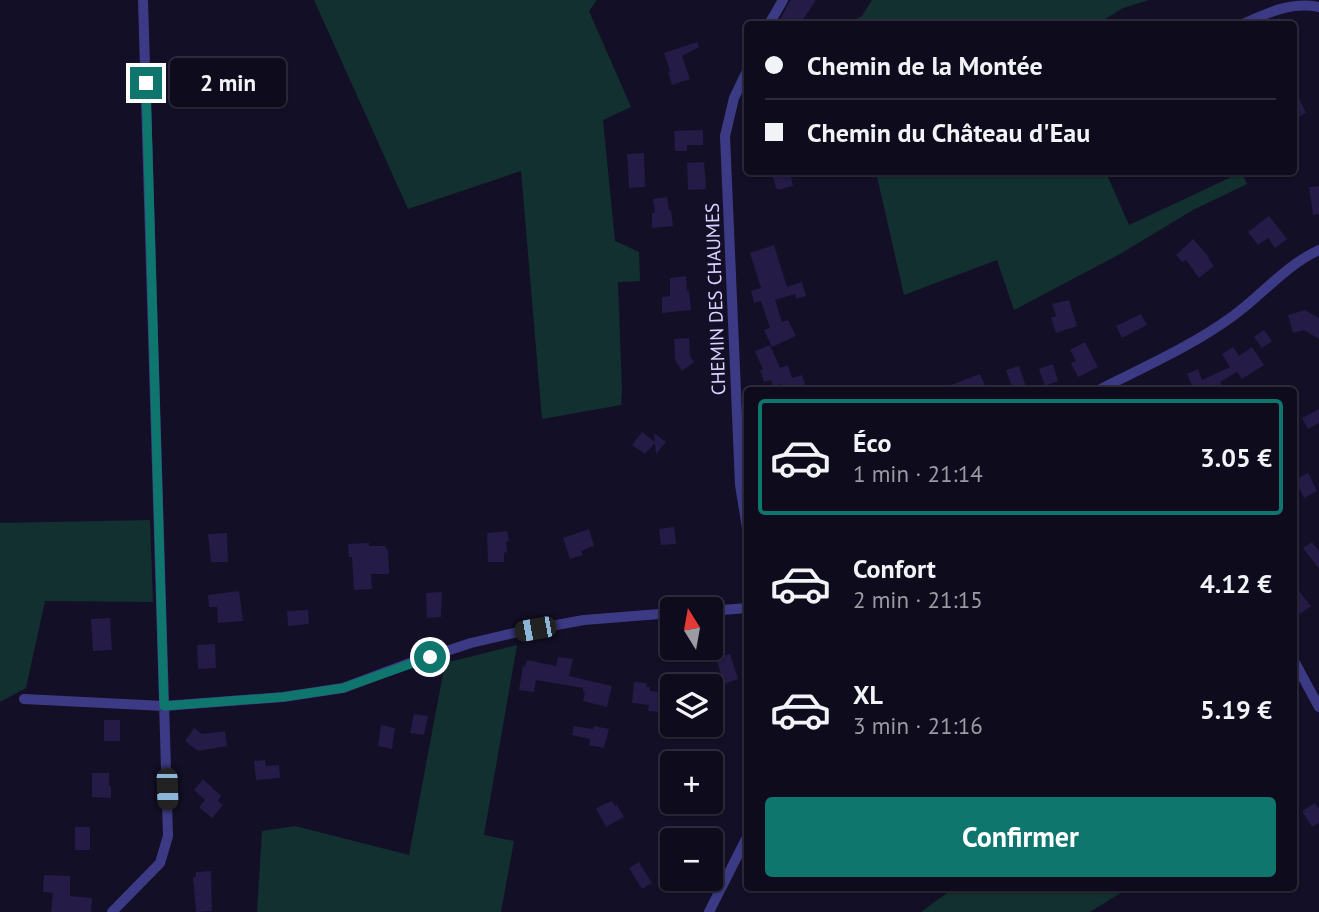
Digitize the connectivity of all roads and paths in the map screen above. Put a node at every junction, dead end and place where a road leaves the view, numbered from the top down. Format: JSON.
{"nodes":[{"id":1,"x":143,"y":0,"type":"edge"},
{"id":2,"x":783,"y":0,"type":"edge"},
{"id":3,"x":1319,"y":7,"type":"edge"},
{"id":4,"x":771,"y":21,"type":"edge"},
{"id":5,"x":1250,"y":21,"type":"edge"},
{"id":6,"x":744,"y":77,"type":"edge"},
{"id":7,"x":1319,"y":250,"type":"edge"},
{"id":8,"x":1105,"y":387,"type":"edge"},
{"id":9,"x":744,"y":510,"type":"edge"},
{"id":10,"x":744,"y":608,"type":"edge"},
{"id":11,"x":723,"y":610,"type":"edge"},
{"id":12,"x":660,"y":615,"type":"edge"},
{"id":13,"x":1297,"y":666,"type":"edge"},
{"id":14,"x":24,"y":699,"type":"dead end"},
{"id":15,"x":164,"y":706,"type":"junction"},
{"id":16,"x":1319,"y":707,"type":"edge"},
{"id":17,"x":744,"y":843,"type":"edge"},
{"id":18,"x":112,"y":912,"type":"edge"},
{"id":19,"x":709,"y":912,"type":"edge"}],
"edges":[{"from":1,"to":15,"type":"street"},
{"from":2,"to":4,"type":"street"},
{"from":3,"to":5,"type":"street"},
{"from":6,"to":9,"type":"street","name":"CHEMIN DES CHAUMES"},
{"from":7,"to":8,"type":"street"},
{"from":10,"to":11,"type":"street"},
{"from":12,"to":15,"type":"street"},
{"from":13,"to":16,"type":"street"},
{"from":14,"to":15,"type":"street"},
{"from":15,"to":18,"type":"street"},
{"from":17,"to":19,"type":"street"}]}
